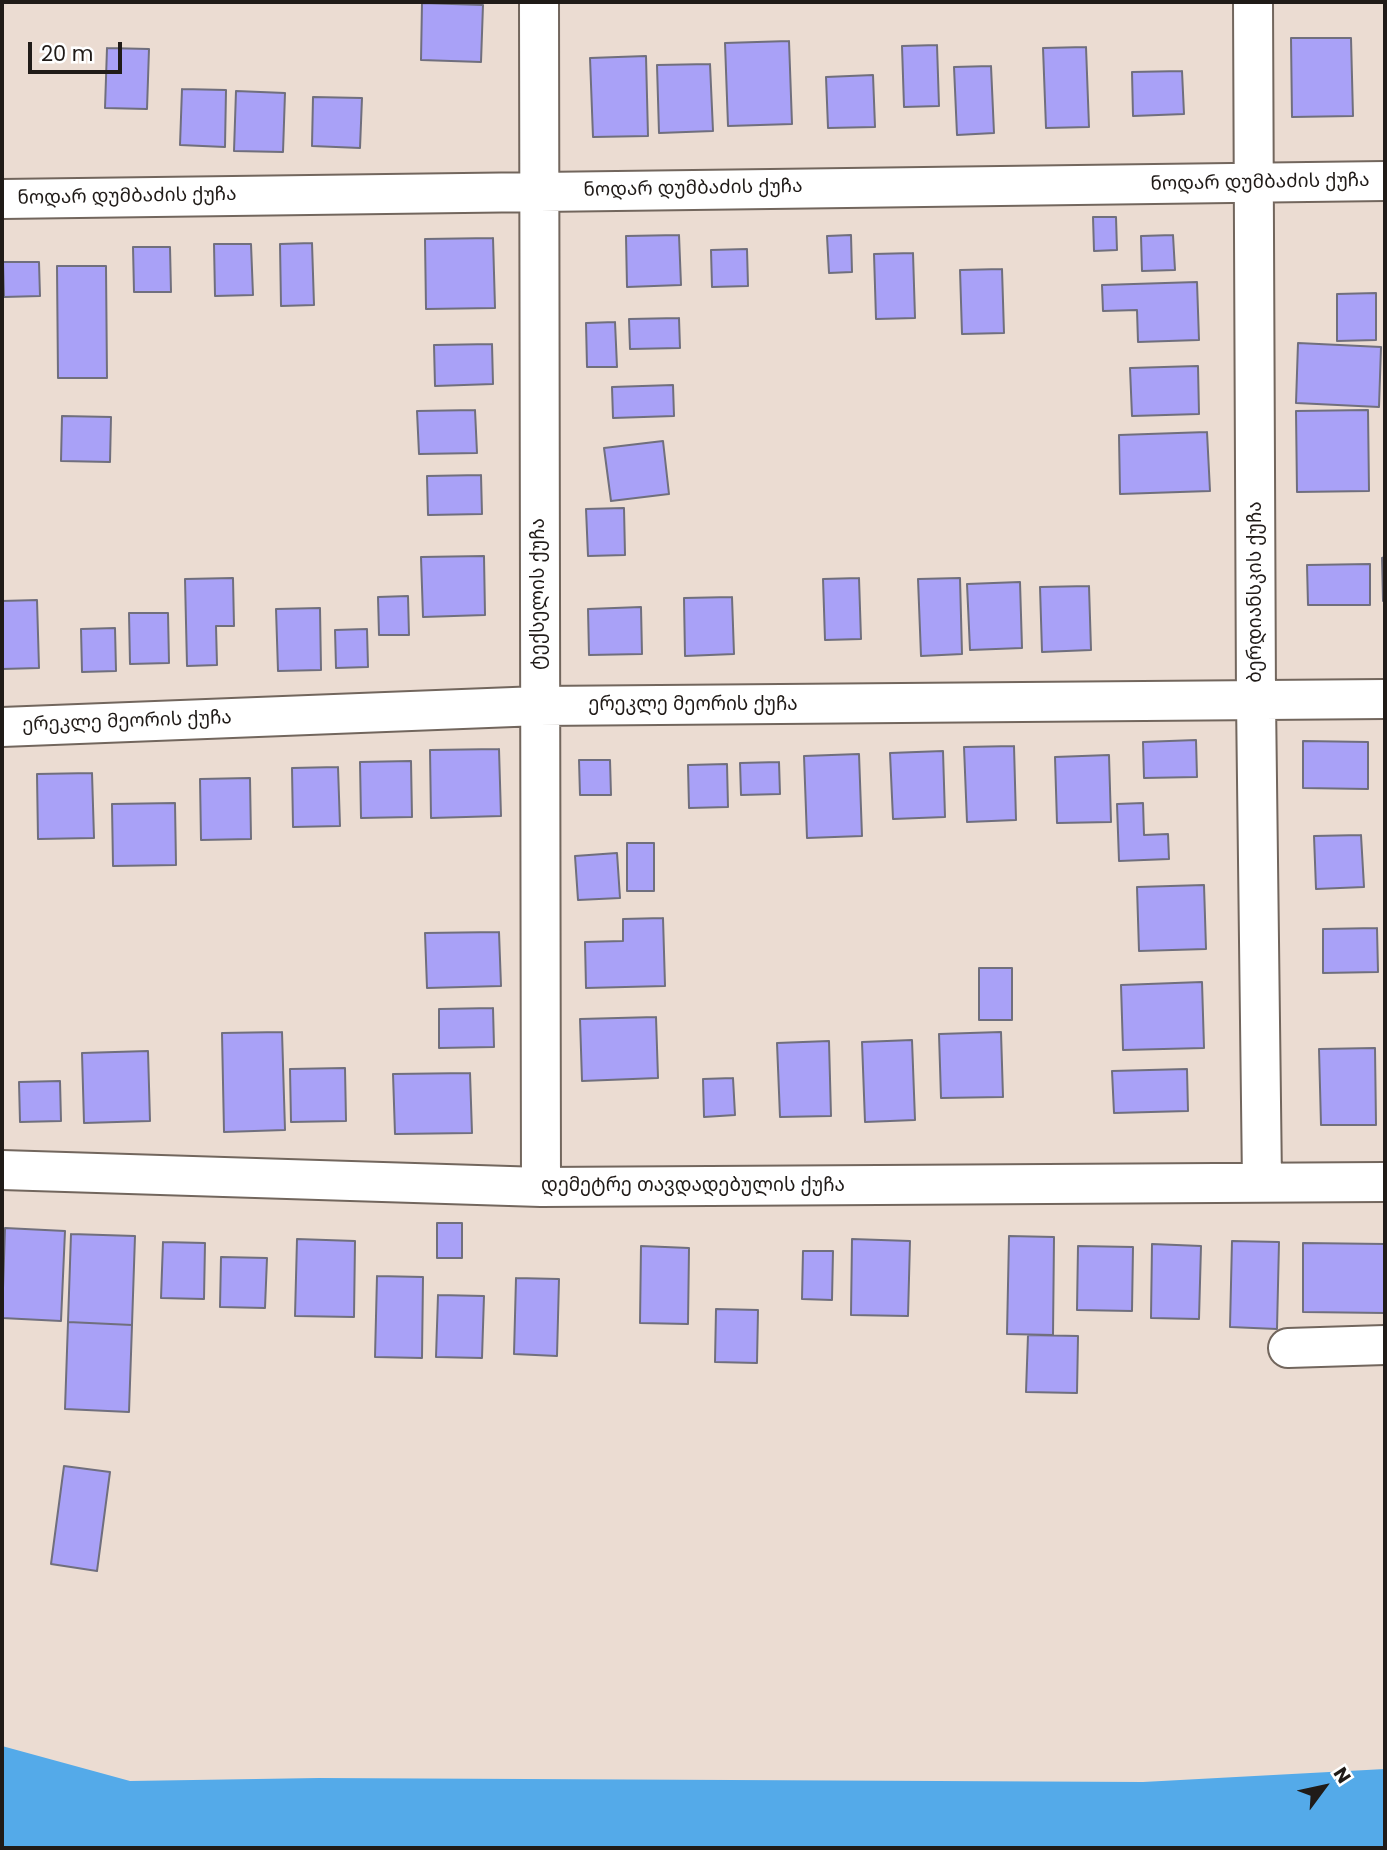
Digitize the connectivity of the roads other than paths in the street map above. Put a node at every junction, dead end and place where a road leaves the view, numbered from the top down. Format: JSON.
{"nodes":[{"id":1,"x":538,"y":2,"type":"edge"},
{"id":2,"x":1253,"y":2,"type":"edge"},
{"id":3,"x":1385,"y":181,"type":"edge"},
{"id":4,"x":1255,"y":183,"type":"junction"},
{"id":5,"x":539,"y":190,"type":"junction"},
{"id":6,"x":2,"y":199,"type":"edge"},
{"id":7,"x":1385,"y":699,"type":"edge"},
{"id":8,"x":1256,"y":700,"type":"junction"},
{"id":9,"x":539,"y":706,"type":"junction"},
{"id":10,"x":2,"y":727,"type":"edge"},
{"id":11,"x":2,"y":1170,"type":"edge"},
{"id":12,"x":1262,"y":1182,"type":"junction"},
{"id":13,"x":1385,"y":1182,"type":"edge"},
{"id":14,"x":541,"y":1187,"type":"junction"},
{"id":15,"x":1385,"y":1345,"type":"edge"},
{"id":16,"x":1288,"y":1348,"type":"dead end"}],
"edges":[{"from":1,"to":5,"type":"street","name":"ტექსელის ქუჩა"},
{"from":2,"to":4,"type":"street","name":"ბერდიანსკის ქუჩა"},
{"from":3,"to":4,"type":"street","name":"ნოდარ დუმბაძის ქუჩა"},
{"from":4,"to":5,"type":"street","name":"ნოდარ დუმბაძის ქუჩა"},
{"from":4,"to":8,"type":"street","name":"ბერდიანსკის ქუჩა"},
{"from":5,"to":6,"type":"street","name":"ნოდარ დუმბაძის ქუჩა"},
{"from":5,"to":9,"type":"street","name":"ტექსელის ქუჩა"},
{"from":7,"to":8,"type":"street","name":"ერეკლე მეორის ქუჩა"},
{"from":8,"to":9,"type":"street","name":"ერეკლე მეორის ქუჩა"},
{"from":8,"to":12,"type":"street","name":"ბერდიანსკის ქუჩა"},
{"from":9,"to":10,"type":"street","name":"ერეკლე მეორის ქუჩა"},
{"from":9,"to":14,"type":"street","name":"ტექსელის ქუჩა"},
{"from":11,"to":14,"type":"street","name":"დემეტრე თავდადებულის ქუჩა"},
{"from":12,"to":13,"type":"street","name":"დემეტრე თავდადებულის ქუჩა"},
{"from":12,"to":14,"type":"street","name":"დემეტრე თავდადებულის ქუჩა"},
{"from":15,"to":16,"type":"street"}]}
